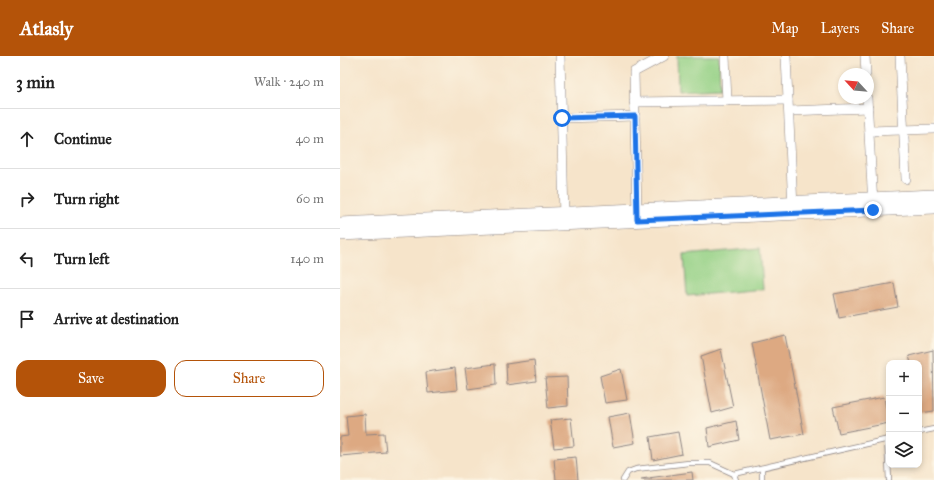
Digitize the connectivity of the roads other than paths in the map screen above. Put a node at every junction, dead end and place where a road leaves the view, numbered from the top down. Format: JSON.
{"nodes":[{"id":1,"x":560,"y":56,"type":"edge"},
{"id":2,"x":664,"y":56,"type":"edge"},
{"id":3,"x":725,"y":56,"type":"edge"},
{"id":4,"x":786,"y":56,"type":"edge"},
{"id":5,"x":865,"y":56,"type":"edge"},
{"id":6,"x":900,"y":56,"type":"edge"},
{"id":7,"x":866,"y":68,"type":"edge"},
{"id":8,"x":788,"y":100,"type":"junction"},
{"id":9,"x":726,"y":101,"type":"junction"},
{"id":10,"x":634,"y":102,"type":"junction"},
{"id":11,"x":868,"y":104,"type":"edge"},
{"id":12,"x":868,"y":108,"type":"junction"},
{"id":13,"x":788,"y":111,"type":"junction"},
{"id":14,"x":635,"y":116,"type":"junction"},
{"id":15,"x":562,"y":118,"type":"junction"},
{"id":16,"x":934,"y":129,"type":"edge"},
{"id":17,"x":904,"y":130,"type":"junction"},
{"id":18,"x":869,"y":131,"type":"junction"},
{"id":19,"x":906,"y":179,"type":"dead end"},
{"id":20,"x":934,"y":196,"type":"edge"},
{"id":21,"x":873,"y":205,"type":"junction"},
{"id":22,"x":934,"y":207,"type":"edge"},
{"id":23,"x":793,"y":208,"type":"junction"},
{"id":24,"x":637,"y":215,"type":"junction"},
{"id":25,"x":564,"y":218,"type":"junction"},
{"id":26,"x":340,"y":224,"type":"edge"},
{"id":27,"x":340,"y":234,"type":"edge"},
{"id":28,"x":934,"y":429,"type":"edge"},
{"id":29,"x":922,"y":431,"type":"edge"},
{"id":30,"x":886,"y":439,"type":"edge"},
{"id":31,"x":762,"y":468,"type":"junction"},
{"id":32,"x":889,"y":468,"type":"edge"},
{"id":33,"x":734,"y":474,"type":"junction"},
{"id":34,"x":623,"y":480,"type":"edge"},
{"id":35,"x":736,"y":480,"type":"edge"},
{"id":36,"x":762,"y":480,"type":"edge"},
{"id":37,"x":889,"y":480,"type":"edge"}],
"edges":[{"from":1,"to":15,"type":"street"},
{"from":2,"to":10,"type":"street"},
{"from":3,"to":9,"type":"street"},
{"from":4,"to":8,"type":"street"},
{"from":5,"to":7,"type":"street"},
{"from":6,"to":17,"type":"street"},
{"from":8,"to":9,"type":"street"},
{"from":8,"to":13,"type":"street"},
{"from":9,"to":10,"type":"street"},
{"from":10,"to":14,"type":"street"},
{"from":11,"to":12,"type":"street"},
{"from":12,"to":13,"type":"street"},
{"from":12,"to":18,"type":"street"},
{"from":13,"to":23,"type":"street"},
{"from":14,"to":15,"type":"street"},
{"from":14,"to":24,"type":"street"},
{"from":15,"to":25,"type":"street"},
{"from":16,"to":17,"type":"street"},
{"from":17,"to":18,"type":"street"},
{"from":17,"to":19,"type":"street"},
{"from":18,"to":21,"type":"street"},
{"from":20,"to":21,"type":"main road"},
{"from":21,"to":22,"type":"main road"},
{"from":21,"to":23,"type":"main road"},
{"from":23,"to":24,"type":"main road"},
{"from":24,"to":25,"type":"main road"},
{"from":25,"to":26,"type":"main road"},
{"from":25,"to":27,"type":"main road"},
{"from":28,"to":29,"type":"lane"},
{"from":30,"to":31,"type":"lane"},
{"from":31,"to":33,"type":"lane"},
{"from":31,"to":36,"type":"lane"},
{"from":32,"to":37,"type":"lane"},
{"from":33,"to":34,"type":"lane"},
{"from":33,"to":35,"type":"lane"}]}
